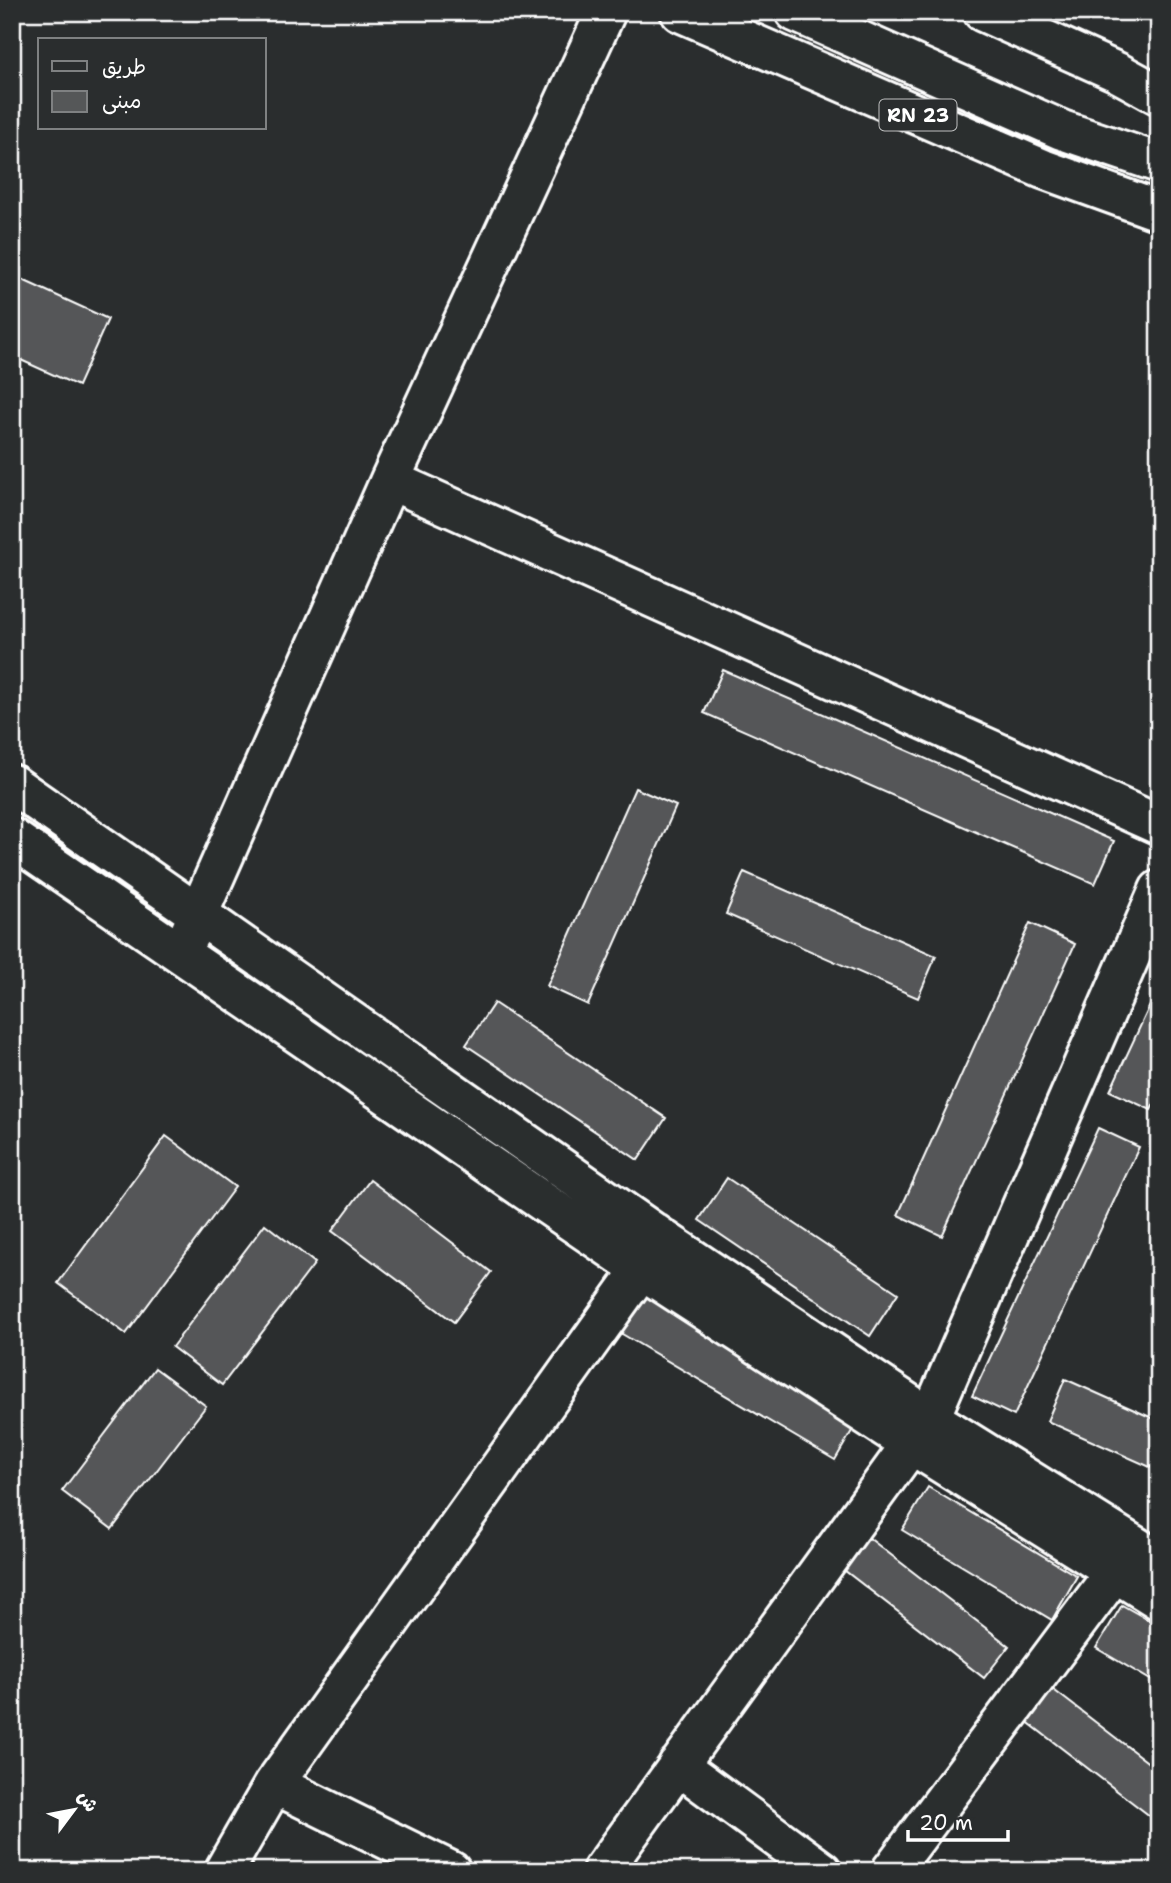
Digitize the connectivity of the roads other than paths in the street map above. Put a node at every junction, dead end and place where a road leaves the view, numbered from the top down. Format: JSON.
{"nodes":[{"id":1,"x":606,"y":12,"type":"edge"},
{"id":2,"x":680,"y":12,"type":"edge"},
{"id":3,"x":795,"y":12,"type":"edge"},
{"id":4,"x":983,"y":12,"type":"edge"},
{"id":5,"x":1159,"y":94,"type":"edge"},
{"id":6,"x":1159,"y":163,"type":"edge"},
{"id":7,"x":1159,"y":211,"type":"edge"},
{"id":8,"x":390,"y":480,"type":"junction"},
{"id":9,"x":12,"y":784,"type":"edge"},
{"id":10,"x":1159,"y":825,"type":"edge"},
{"id":11,"x":12,"y":838,"type":"edge"},
{"id":12,"x":1159,"y":890,"type":"edge"},
{"id":13,"x":198,"y":914,"type":"junction"},
{"id":14,"x":181,"y":953,"type":"junction"},
{"id":15,"x":663,"y":1238,"type":"junction"},
{"id":16,"x":641,"y":1269,"type":"junction"},
{"id":17,"x":921,"y":1431,"type":"junction"},
{"id":18,"x":1136,"y":1559,"type":"edge"},
{"id":19,"x":1159,"y":1600,"type":"edge"},
{"id":20,"x":678,"y":1765,"type":"junction"},
{"id":21,"x":274,"y":1784,"type":"junction"},
{"id":22,"x":224,"y":1871,"type":"edge"},
{"id":23,"x":451,"y":1871,"type":"edge"},
{"id":24,"x":602,"y":1871,"type":"edge"},
{"id":25,"x":822,"y":1871,"type":"edge"},
{"id":26,"x":891,"y":1871,"type":"edge"}],
"edges":[{"from":1,"to":8,"type":"street"},
{"from":2,"to":7,"type":"street","number":"RN 23"},
{"from":3,"to":6,"type":"street","number":"RN 23"},
{"from":4,"to":5,"type":"street"},
{"from":8,"to":10,"type":"street"},
{"from":8,"to":13,"type":"street"},
{"from":9,"to":13,"type":"street"},
{"from":11,"to":14,"type":"street"},
{"from":12,"to":17,"type":"street"},
{"from":13,"to":14,"type":"street"},
{"from":13,"to":15,"type":"street"},
{"from":14,"to":16,"type":"street"},
{"from":15,"to":16,"type":"street"},
{"from":15,"to":17,"type":"street"},
{"from":16,"to":17,"type":"street"},
{"from":16,"to":21,"type":"street"},
{"from":17,"to":18,"type":"street"},
{"from":17,"to":20,"type":"street"},
{"from":18,"to":19,"type":"street"},
{"from":18,"to":26,"type":"street"},
{"from":20,"to":24,"type":"street"},
{"from":20,"to":25,"type":"street"},
{"from":21,"to":22,"type":"street"},
{"from":21,"to":23,"type":"street"}]}
